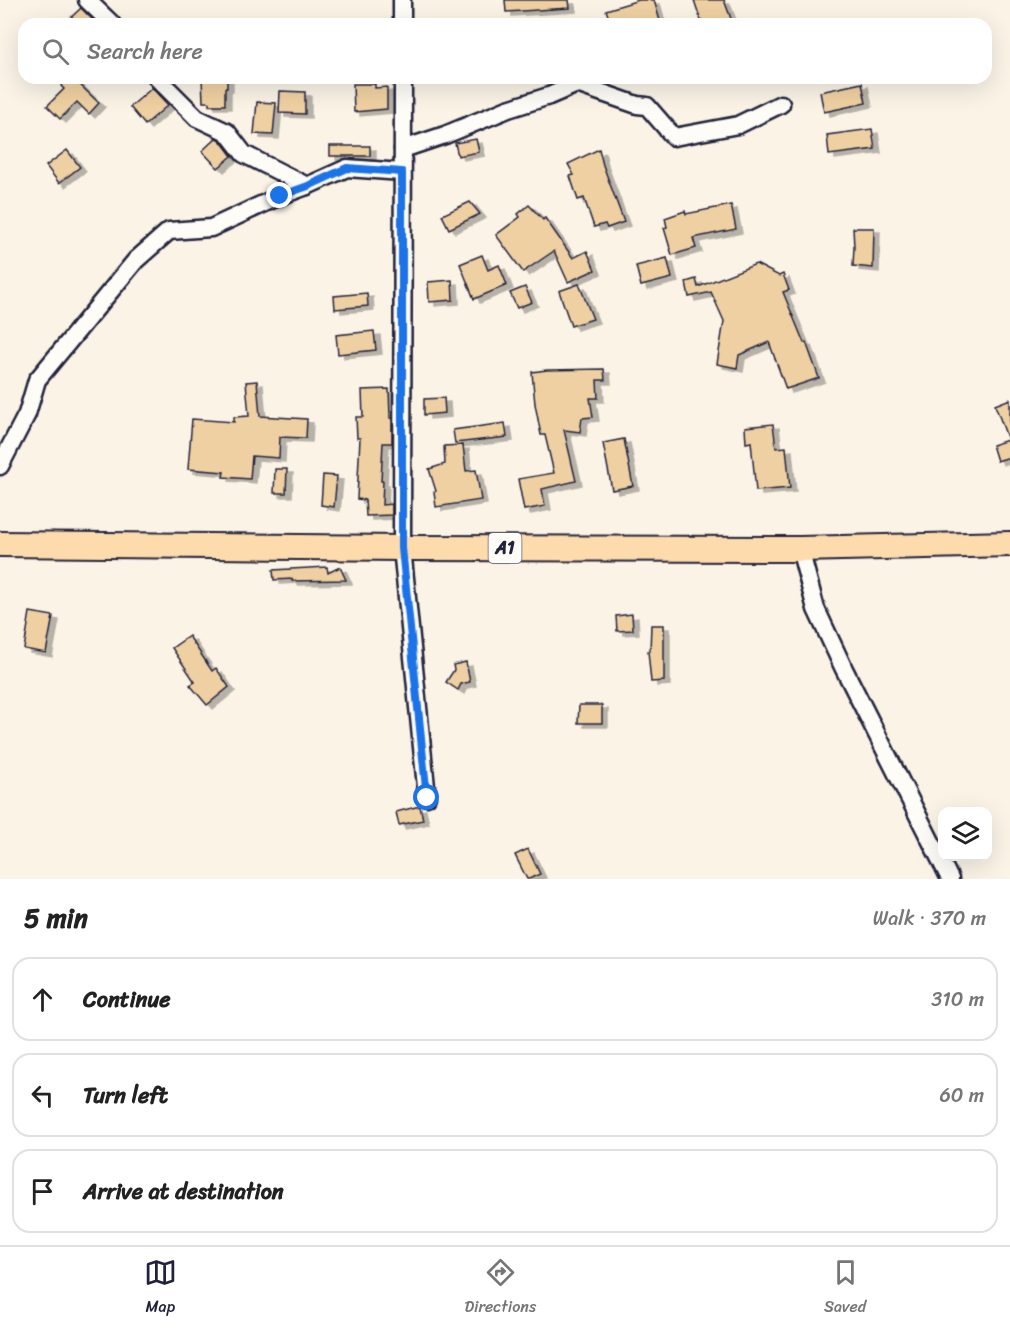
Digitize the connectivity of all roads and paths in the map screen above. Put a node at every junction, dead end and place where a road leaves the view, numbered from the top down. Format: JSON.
{"nodes":[{"id":1,"x":87,"y":0,"type":"edge"},
{"id":2,"x":402,"y":0,"type":"edge"},
{"id":3,"x":106,"y":18,"type":"edge"},
{"id":4,"x":402,"y":18,"type":"edge"},
{"id":5,"x":164,"y":84,"type":"edge"},
{"id":6,"x":403,"y":84,"type":"edge"},
{"id":7,"x":781,"y":104,"type":"dead end"},
{"id":8,"x":403,"y":149,"type":"junction"},
{"id":9,"x":402,"y":172,"type":"junction"},
{"id":10,"x":308,"y":186,"type":"junction"},
{"id":11,"x":0,"y":466,"type":"edge"},
{"id":12,"x":0,"y":544,"type":"edge"},
{"id":13,"x":1010,"y":544,"type":"edge"},
{"id":14,"x":402,"y":548,"type":"junction"},
{"id":15,"x":800,"y":549,"type":"junction"},
{"id":16,"x":427,"y":798,"type":"dead end"},
{"id":17,"x":950,"y":879,"type":"edge"}],
"edges":[{"from":1,"to":3,"type":"street"},
{"from":2,"to":4,"type":"street"},
{"from":5,"to":10,"type":"street"},
{"from":6,"to":8,"type":"street"},
{"from":7,"to":8,"type":"street"},
{"from":8,"to":9,"type":"street"},
{"from":9,"to":10,"type":"street"},
{"from":9,"to":14,"type":"street"},
{"from":10,"to":11,"type":"street"},
{"from":12,"to":14,"type":"highway","number":"A1"},
{"from":13,"to":15,"type":"highway","number":"A1"},
{"from":14,"to":15,"type":"highway","number":"A1"},
{"from":14,"to":16,"type":"street"},
{"from":15,"to":17,"type":"street"}]}
